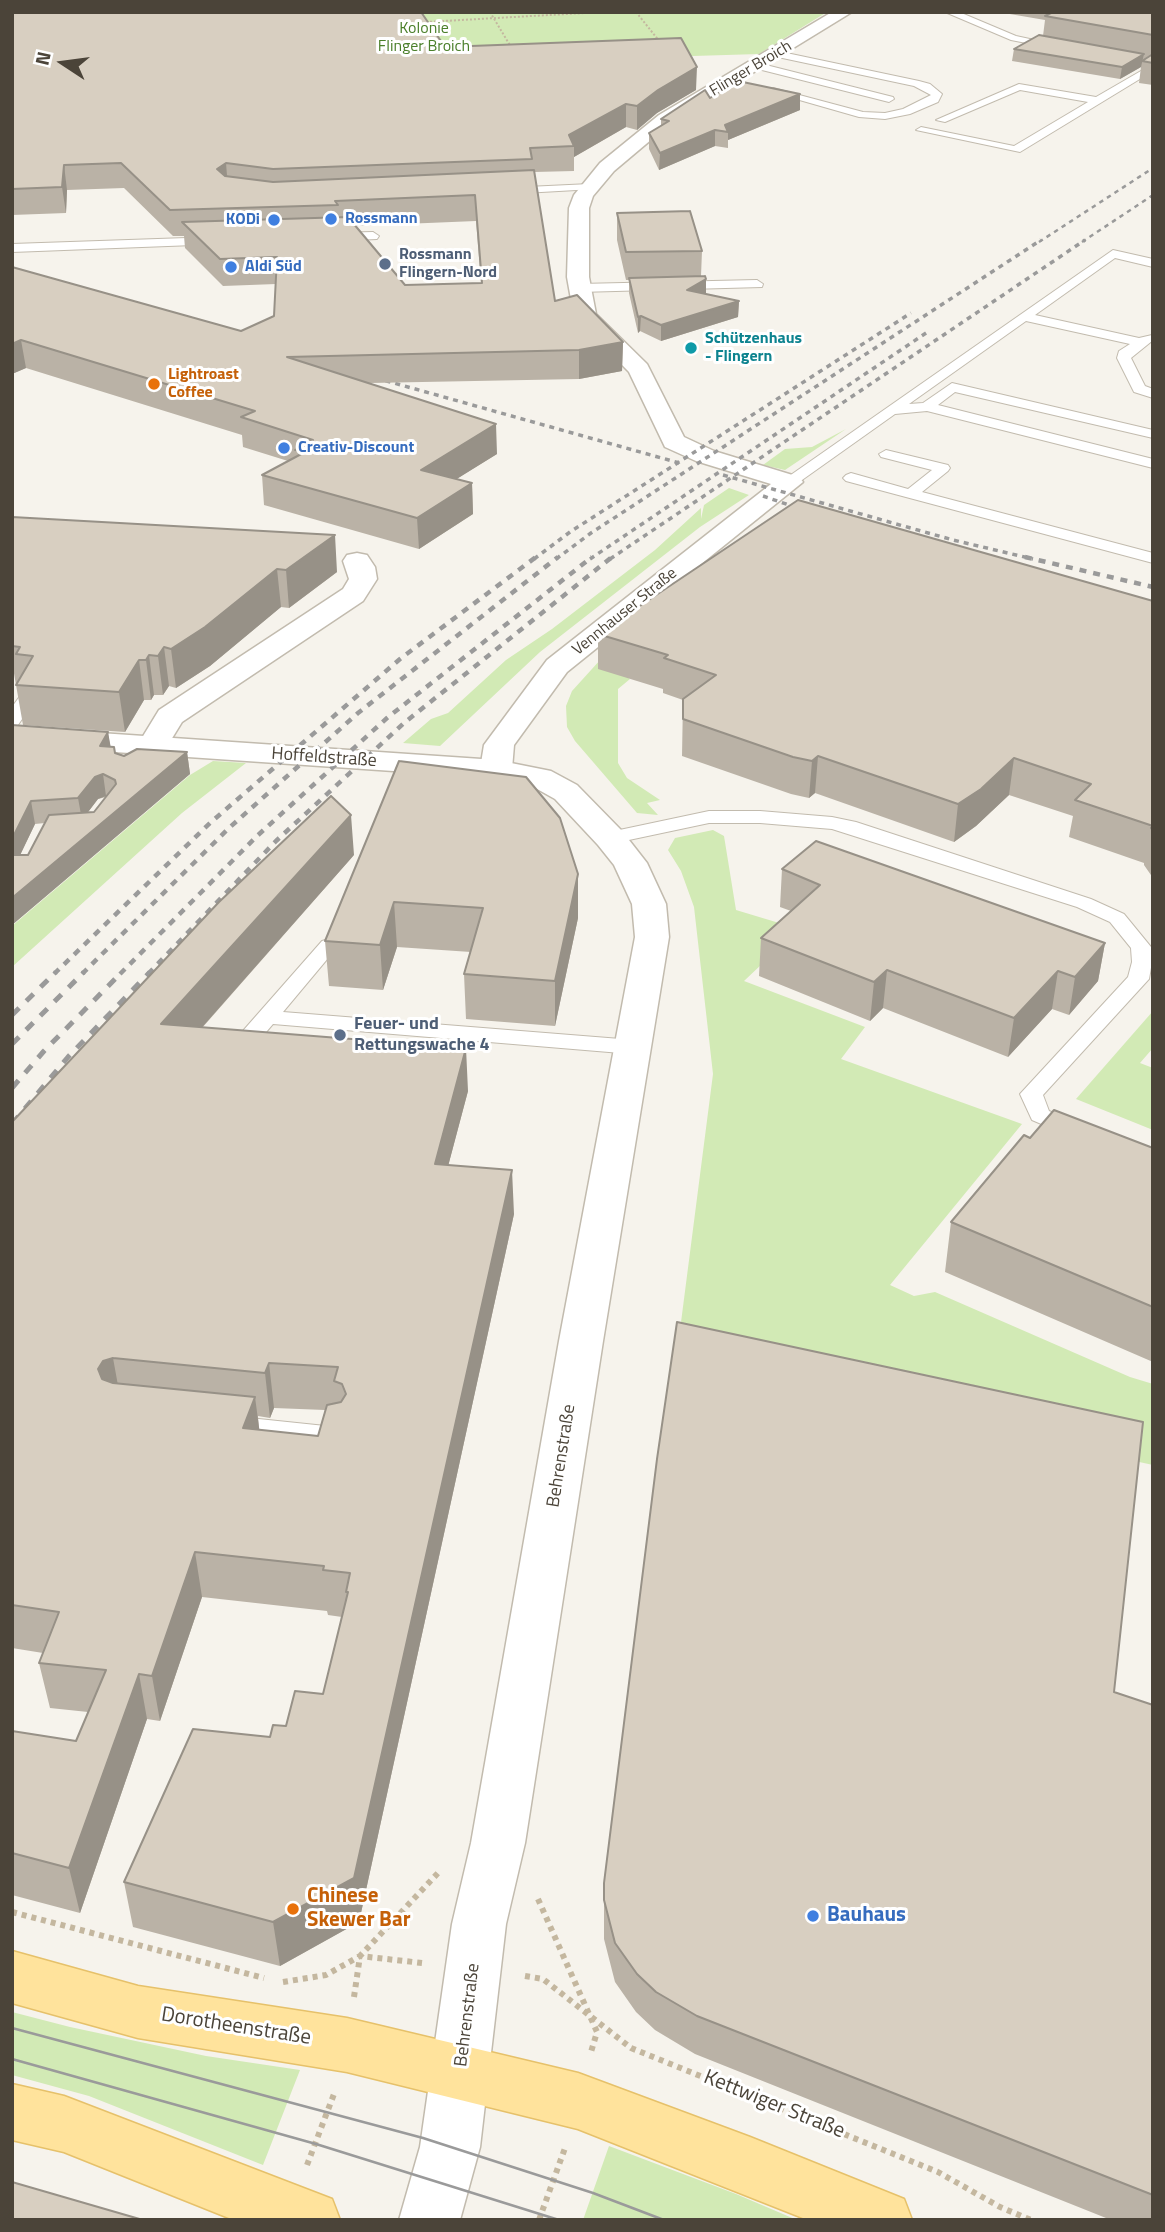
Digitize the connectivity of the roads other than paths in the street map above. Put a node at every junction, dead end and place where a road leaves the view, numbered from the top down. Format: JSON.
{"nodes":[{"id":1,"x":844,"y":12,"type":"edge"},
{"id":2,"x":950,"y":12,"type":"edge"},
{"id":3,"x":1064,"y":47,"type":"edge"},
{"id":4,"x":776,"y":54,"type":"junction"},
{"id":5,"x":1140,"y":60,"type":"edge"},
{"id":6,"x":758,"y":65,"type":"junction"},
{"id":7,"x":1153,"y":65,"type":"edge"},
{"id":8,"x":765,"y":90,"type":"edge"},
{"id":9,"x":889,"y":99,"type":"dead end"},
{"id":10,"x":1097,"y":100,"type":"junction"},
{"id":11,"x":906,"y":112,"type":"junction"},
{"id":12,"x":941,"y":120,"type":"junction"},
{"id":13,"x":967,"y":126,"type":"dead end"},
{"id":14,"x":921,"y":130,"type":"dead end"},
{"id":15,"x":1020,"y":137,"type":"dead end"},
{"id":16,"x":1033,"y":139,"type":"junction"},
{"id":17,"x":593,"y":183,"type":"junction"},
{"id":18,"x":496,"y":188,"type":"edge"},
{"id":19,"x":373,"y":236,"type":"dead end"},
{"id":20,"x":320,"y":238,"type":"edge"},
{"id":21,"x":226,"y":241,"type":"edge"},
{"id":22,"x":12,"y":248,"type":"edge"},
{"id":23,"x":1153,"y":262,"type":"edge"},
{"id":24,"x":757,"y":284,"type":"dead end"},
{"id":25,"x":579,"y":288,"type":"junction"},
{"id":26,"x":1025,"y":317,"type":"junction"},
{"id":27,"x":1147,"y":338,"type":"edge"},
{"id":28,"x":1153,"y":394,"type":"edge"},
{"id":29,"x":926,"y":407,"type":"junction"},
{"id":30,"x":892,"y":410,"type":"junction"},
{"id":31,"x":1153,"y":433,"type":"edge"},
{"id":32,"x":886,"y":454,"type":"dead end"},
{"id":33,"x":1153,"y":464,"type":"edge"},
{"id":34,"x":851,"y":478,"type":"dead end"},
{"id":35,"x":790,"y":482,"type":"junction"},
{"id":36,"x":911,"y":494,"type":"junction"},
{"id":37,"x":1151,"y":556,"type":"edge"},
{"id":38,"x":356,"y":561,"type":"dead end"},
{"id":39,"x":26,"y":699,"type":"edge"},
{"id":40,"x":12,"y":721,"type":"edge"},
{"id":41,"x":12,"y":736,"type":"edge"},
{"id":42,"x":143,"y":751,"type":"junction"},
{"id":43,"x":496,"y":769,"type":"junction"},
{"id":44,"x":610,"y":838,"type":"junction"},
{"id":45,"x":329,"y":945,"type":"edge"},
{"id":46,"x":1147,"y":948,"type":"edge"},
{"id":47,"x":268,"y":1017,"type":"junction"},
{"id":48,"x":633,"y":1047,"type":"junction"},
{"id":49,"x":225,"y":1065,"type":"edge"},
{"id":50,"x":1091,"y":1136,"type":"edge"},
{"id":51,"x":201,"y":1423,"type":"edge"},
{"id":52,"x":335,"y":1437,"type":"edge"},
{"id":53,"x":12,"y":1977,"type":"edge"},
{"id":54,"x":461,"y":2071,"type":"junction"},
{"id":55,"x":12,"y":2112,"type":"edge"},
{"id":56,"x":310,"y":2220,"type":"edge"},
{"id":57,"x":429,"y":2220,"type":"edge"},
{"id":58,"x":882,"y":2220,"type":"edge"}],
"edges":[{"from":1,"to":4,"type":"street","name":"Flinger Broich"},
{"from":2,"to":3,"type":"lane"},
{"from":4,"to":6,"type":"street","name":"Flinger Broich"},
{"from":4,"to":11,"type":"lane"},
{"from":5,"to":7,"type":"lane"},
{"from":6,"to":9,"type":"lane"},
{"from":6,"to":17,"type":"street","name":"Flinger Broich"},
{"from":7,"to":10,"type":"lane"},
{"from":8,"to":11,"type":"lane"},
{"from":10,"to":12,"type":"lane"},
{"from":10,"to":16,"type":"lane"},
{"from":11,"to":12,"type":"lane"},
{"from":12,"to":13,"type":"lane"},
{"from":14,"to":16,"type":"lane"},
{"from":15,"to":16,"type":"lane"},
{"from":17,"to":18,"type":"lane"},
{"from":17,"to":25,"type":"street","name":"Flinger Broich"},
{"from":19,"to":20,"type":"lane"},
{"from":21,"to":22,"type":"lane"},
{"from":23,"to":26,"type":"lane"},
{"from":24,"to":25,"type":"lane"},
{"from":25,"to":35,"type":"street","name":"Flinger Broich"},
{"from":26,"to":27,"type":"lane"},
{"from":26,"to":30,"type":"lane"},
{"from":27,"to":28,"type":"lane"},
{"from":29,"to":30,"type":"lane"},
{"from":29,"to":31,"type":"lane"},
{"from":29,"to":33,"type":"lane"},
{"from":30,"to":35,"type":"lane"},
{"from":32,"to":36,"type":"lane"},
{"from":34,"to":36,"type":"lane"},
{"from":35,"to":43,"type":"street","name":"Vennhauser Straße"},
{"from":36,"to":37,"type":"lane"},
{"from":38,"to":42,"type":"street"},
{"from":39,"to":40,"type":"lane"},
{"from":41,"to":42,"type":"street","name":"Hoffeldstraße"},
{"from":42,"to":43,"type":"street","name":"Hoffeldstraße"},
{"from":43,"to":44,"type":"street","name":"Behrenstraße"},
{"from":44,"to":46,"type":"lane"},
{"from":44,"to":48,"type":"street","name":"Behrenstraße"},
{"from":45,"to":47,"type":"lane"},
{"from":46,"to":50,"type":"lane"},
{"from":47,"to":48,"type":"lane"},
{"from":47,"to":49,"type":"lane"},
{"from":48,"to":54,"type":"street","name":"Behrenstraße"},
{"from":51,"to":52,"type":"lane"},
{"from":53,"to":54,"type":"main road","name":"Dorotheenstraße"},
{"from":54,"to":57,"type":"street","name":"Behrenstraße"},
{"from":54,"to":58,"type":"main road"},
{"from":55,"to":56,"type":"main road"}]}
